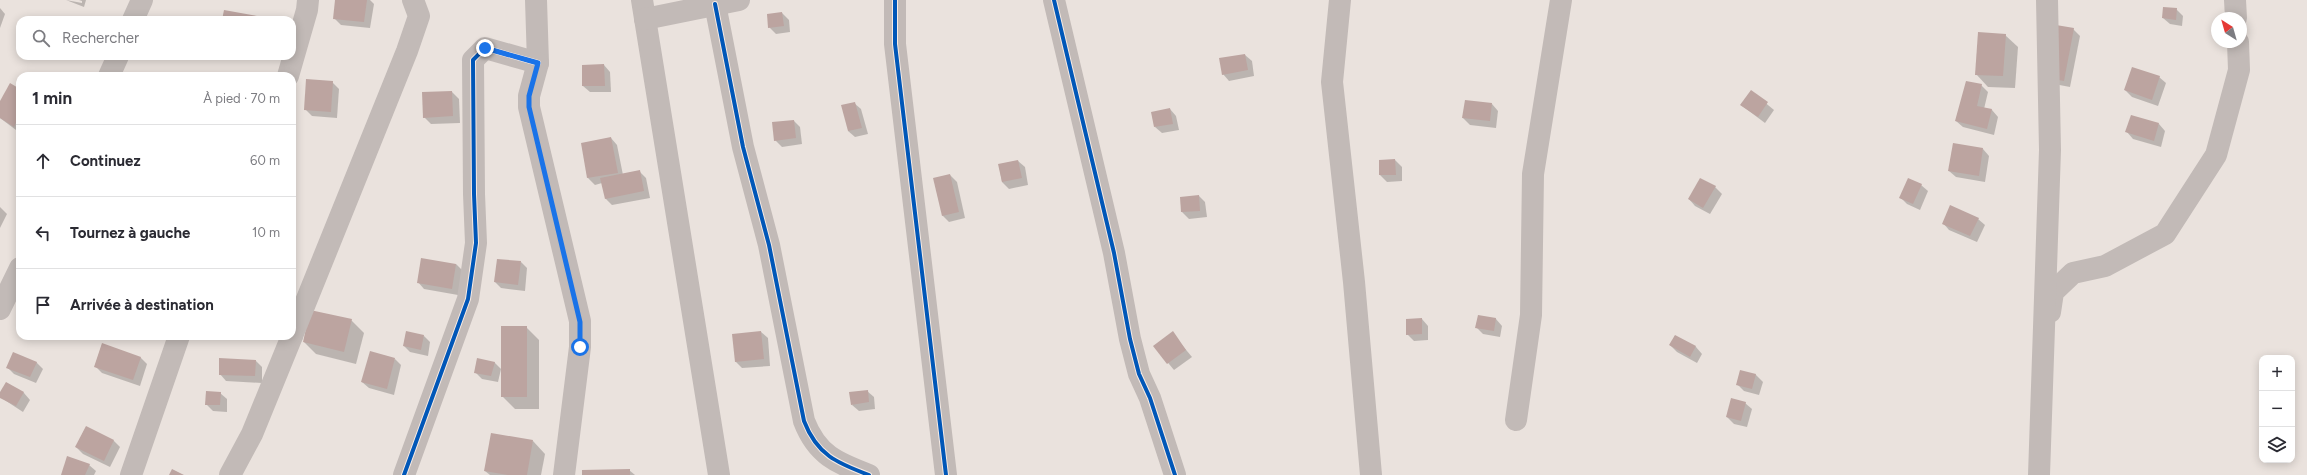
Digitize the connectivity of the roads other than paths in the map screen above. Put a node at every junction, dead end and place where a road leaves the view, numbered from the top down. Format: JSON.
{"nodes":[{"id":1,"x":142,"y":0,"type":"edge"},
{"id":2,"x":308,"y":0,"type":"edge"},
{"id":3,"x":413,"y":0,"type":"edge"},
{"id":4,"x":536,"y":0,"type":"edge"},
{"id":5,"x":739,"y":0,"type":"edge"},
{"id":6,"x":895,"y":0,"type":"edge"},
{"id":7,"x":1054,"y":0,"type":"edge"},
{"id":8,"x":1340,"y":0,"type":"edge"},
{"id":9,"x":1561,"y":0,"type":"edge"},
{"id":10,"x":2047,"y":0,"type":"edge"},
{"id":11,"x":2235,"y":0,"type":"edge"},
{"id":12,"x":715,"y":4,"type":"junction"},
{"id":13,"x":644,"y":10,"type":"edge"},
{"id":14,"x":2236,"y":12,"type":"edge"},
{"id":15,"x":135,"y":16,"type":"edge"},
{"id":16,"x":296,"y":48,"type":"edge"},
{"id":17,"x":2238,"y":48,"type":"edge"},
{"id":18,"x":116,"y":60,"type":"edge"},
{"id":19,"x":293,"y":60,"type":"edge"},
{"id":20,"x":538,"y":63,"type":"junction"},
{"id":21,"x":111,"y":72,"type":"edge"},
{"id":22,"x":289,"y":72,"type":"edge"},
{"id":23,"x":16,"y":276,"type":"edge"},
{"id":24,"x":0,"y":309,"type":"edge"},
{"id":25,"x":296,"y":326,"type":"edge"},
{"id":26,"x":178,"y":340,"type":"edge"},
{"id":27,"x":290,"y":340,"type":"edge"},
{"id":28,"x":2042,"y":363,"type":"junction"},
{"id":29,"x":1516,"y":420,"type":"dead end"},
{"id":30,"x":130,"y":475,"type":"edge"},
{"id":31,"x":230,"y":475,"type":"edge"},
{"id":32,"x":404,"y":475,"type":"edge"},
{"id":33,"x":564,"y":475,"type":"edge"},
{"id":34,"x":719,"y":475,"type":"edge"},
{"id":35,"x":869,"y":475,"type":"edge"},
{"id":36,"x":946,"y":475,"type":"edge"},
{"id":37,"x":1175,"y":475,"type":"edge"},
{"id":38,"x":1371,"y":475,"type":"edge"},
{"id":39,"x":2039,"y":475,"type":"edge"}],
"edges":[{"from":1,"to":15,"type":"street"},
{"from":2,"to":16,"type":"street"},
{"from":3,"to":25,"type":"street"},
{"from":4,"to":20,"type":"street"},
{"from":5,"to":12,"type":"street"},
{"from":6,"to":36,"type":"street"},
{"from":7,"to":37,"type":"street"},
{"from":8,"to":38,"type":"street"},
{"from":9,"to":29,"type":"street"},
{"from":10,"to":28,"type":"street"},
{"from":11,"to":14,"type":"street"},
{"from":12,"to":13,"type":"street"},
{"from":12,"to":35,"type":"street"},
{"from":13,"to":34,"type":"street"},
{"from":17,"to":28,"type":"street"},
{"from":18,"to":21,"type":"street"},
{"from":19,"to":22,"type":"street"},
{"from":20,"to":32,"type":"street"},
{"from":20,"to":33,"type":"street"},
{"from":23,"to":24,"type":"street"},
{"from":26,"to":30,"type":"street"},
{"from":27,"to":31,"type":"street"},
{"from":28,"to":39,"type":"street"}]}
